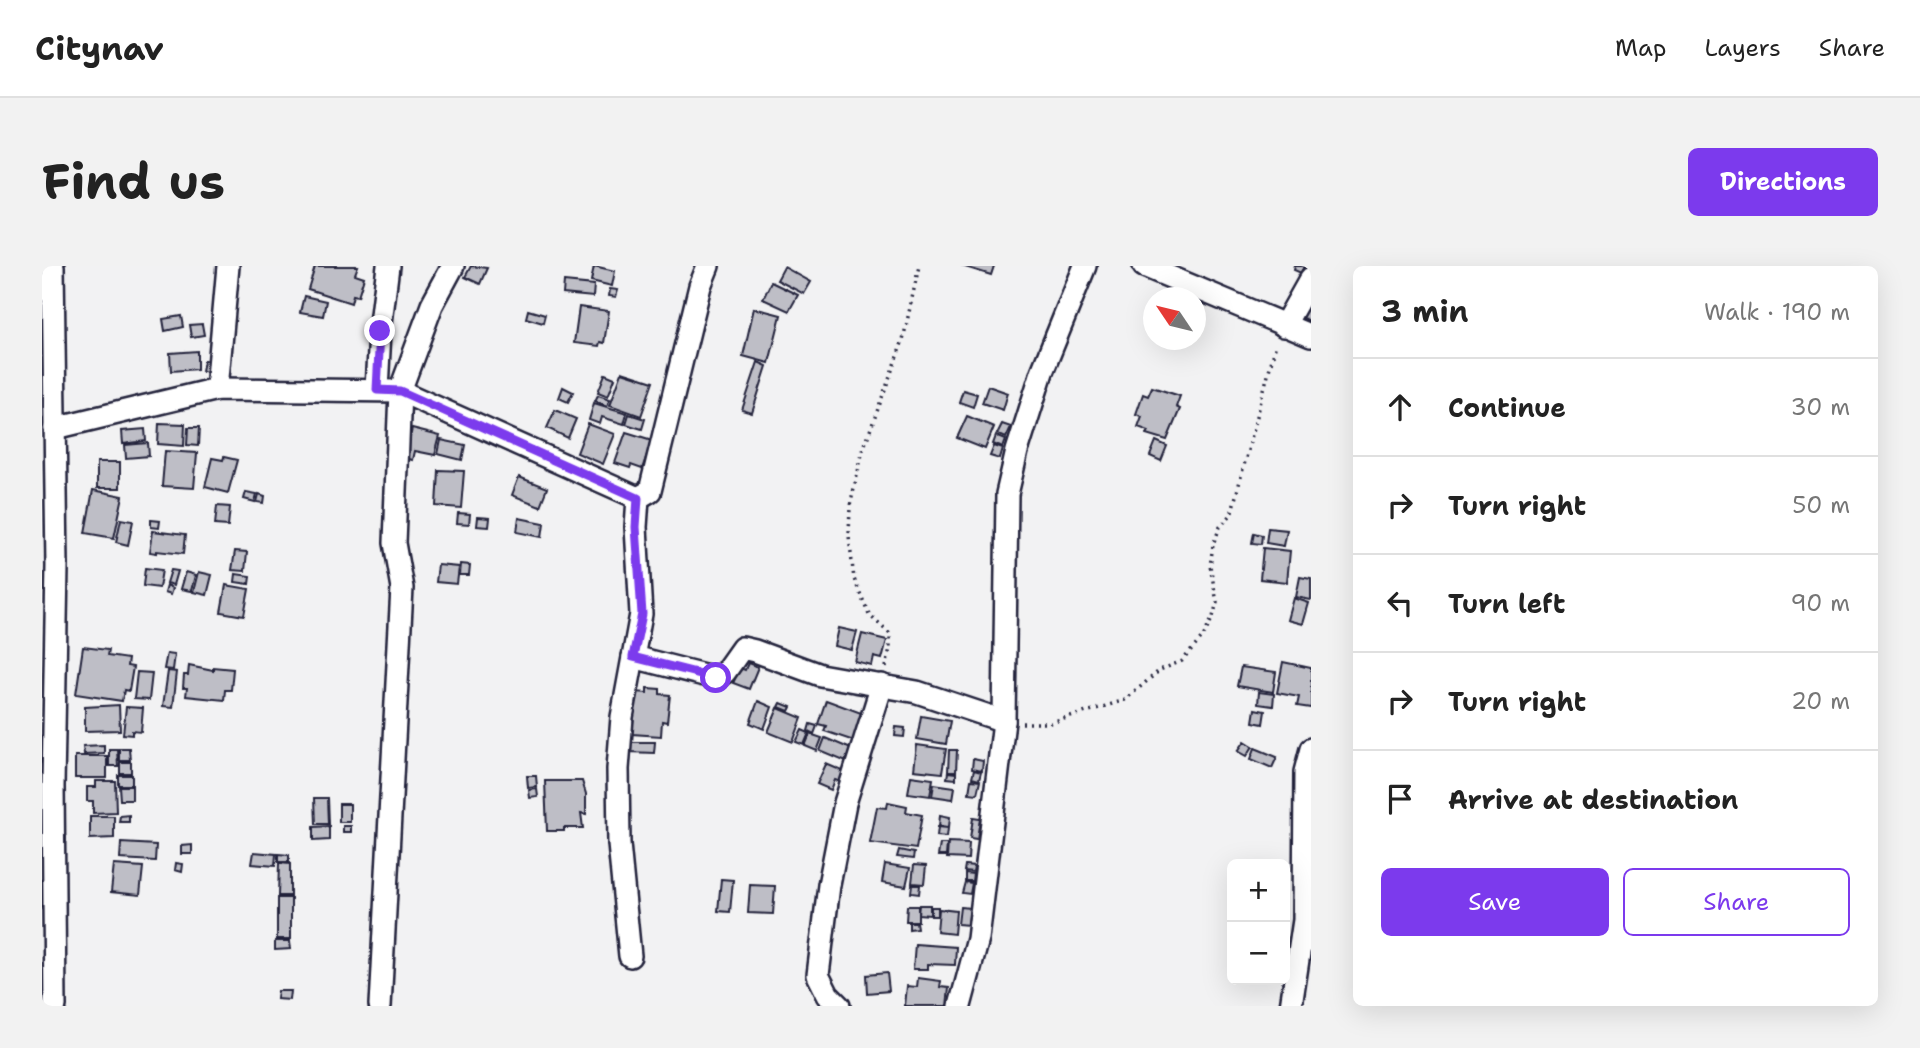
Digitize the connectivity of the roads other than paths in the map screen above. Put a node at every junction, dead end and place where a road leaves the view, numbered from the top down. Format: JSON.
{"nodes":[{"id":1,"x":52,"y":266,"type":"edge"},
{"id":2,"x":228,"y":266,"type":"edge"},
{"id":3,"x":388,"y":266,"type":"edge"},
{"id":4,"x":453,"y":266,"type":"edge"},
{"id":5,"x":708,"y":266,"type":"edge"},
{"id":6,"x":1085,"y":266,"type":"edge"},
{"id":7,"x":1144,"y":266,"type":"edge"},
{"id":8,"x":1311,"y":278,"type":"edge"},
{"id":9,"x":1284,"y":326,"type":"junction"},
{"id":10,"x":1311,"y":336,"type":"edge"},
{"id":11,"x":217,"y":389,"type":"junction"},
{"id":12,"x":377,"y":390,"type":"junction"},
{"id":13,"x":400,"y":391,"type":"junction"},
{"id":14,"x":55,"y":428,"type":"junction"},
{"id":15,"x":638,"y":498,"type":"junction"},
{"id":16,"x":633,"y":657,"type":"junction"},
{"id":17,"x":882,"y":685,"type":"junction"},
{"id":18,"x":1004,"y":721,"type":"junction"},
{"id":19,"x":1311,"y":749,"type":"edge"},
{"id":20,"x":630,"y":956,"type":"dead end"},
{"id":21,"x":55,"y":1006,"type":"edge"},
{"id":22,"x":380,"y":1006,"type":"edge"},
{"id":23,"x":839,"y":1006,"type":"edge"},
{"id":24,"x":960,"y":1006,"type":"edge"},
{"id":25,"x":1291,"y":1006,"type":"edge"}],
"edges":[{"from":1,"to":14,"type":"street"},
{"from":2,"to":11,"type":"street"},
{"from":3,"to":12,"type":"street"},
{"from":4,"to":13,"type":"street"},
{"from":5,"to":15,"type":"street"},
{"from":6,"to":18,"type":"street"},
{"from":7,"to":9,"type":"street"},
{"from":8,"to":9,"type":"street"},
{"from":9,"to":10,"type":"street"},
{"from":11,"to":12,"type":"street"},
{"from":11,"to":14,"type":"street"},
{"from":12,"to":13,"type":"street"},
{"from":13,"to":15,"type":"street"},
{"from":13,"to":22,"type":"street"},
{"from":14,"to":21,"type":"street"},
{"from":15,"to":16,"type":"street"},
{"from":16,"to":17,"type":"street"},
{"from":16,"to":20,"type":"street"},
{"from":17,"to":18,"type":"street"},
{"from":17,"to":23,"type":"street"},
{"from":18,"to":24,"type":"street"},
{"from":19,"to":25,"type":"street"}]}
